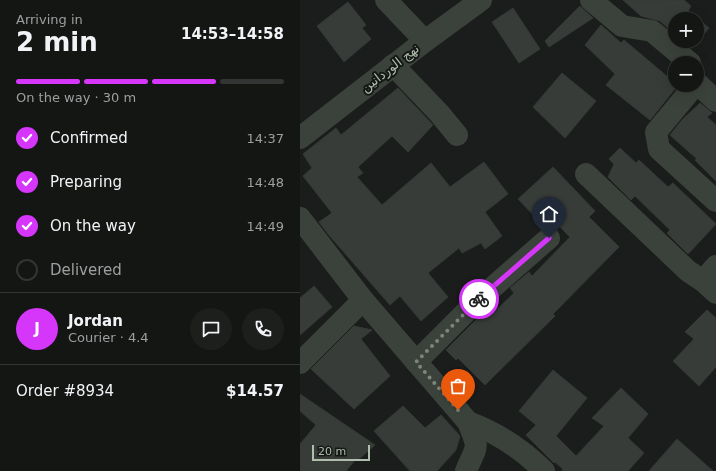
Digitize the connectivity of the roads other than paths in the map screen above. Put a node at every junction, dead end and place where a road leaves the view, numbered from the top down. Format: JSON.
{"nodes":[{"id":1,"x":386,"y":0,"type":"edge"},
{"id":2,"x":481,"y":0,"type":"edge"},
{"id":3,"x":592,"y":0,"type":"edge"},
{"id":4,"x":425,"y":41,"type":"junction"},
{"id":5,"x":682,"y":56,"type":"edge"},
{"id":6,"x":394,"y":65,"type":"junction"},
{"id":7,"x":704,"y":90,"type":"edge"},
{"id":8,"x":689,"y":92,"type":"edge"},
{"id":9,"x":716,"y":101,"type":"edge"},
{"id":10,"x":457,"y":134,"type":"dead end"},
{"id":11,"x":300,"y":138,"type":"edge"},
{"id":12,"x":586,"y":174,"type":"dead end"},
{"id":13,"x":716,"y":201,"type":"edge"},
{"id":14,"x":300,"y":218,"type":"edge"},
{"id":15,"x":549,"y":238,"type":"dead end"},
{"id":16,"x":712,"y":280,"type":"edge"},
{"id":17,"x":363,"y":300,"type":"junction"},
{"id":18,"x":416,"y":362,"type":"junction"},
{"id":19,"x":300,"y":363,"type":"edge"},
{"id":20,"x":468,"y":422,"type":"junction"},
{"id":21,"x":466,"y":471,"type":"edge"},
{"id":22,"x":544,"y":471,"type":"edge"}],
"edges":[{"from":1,"to":4,"type":"street"},
{"from":2,"to":4,"type":"street","name":"نهج الوردانين"},
{"from":3,"to":5,"type":"street"},
{"from":4,"to":6,"type":"street","name":"نهج الوردانين"},
{"from":6,"to":10,"type":"street"},
{"from":6,"to":11,"type":"street","name":"نهج الوردانين"},
{"from":7,"to":9,"type":"street"},
{"from":8,"to":13,"type":"street"},
{"from":12,"to":16,"type":"street"},
{"from":14,"to":17,"type":"street"},
{"from":15,"to":18,"type":"street"},
{"from":17,"to":18,"type":"street"},
{"from":17,"to":19,"type":"street"},
{"from":18,"to":20,"type":"street"},
{"from":20,"to":21,"type":"street"},
{"from":20,"to":22,"type":"street"}]}
